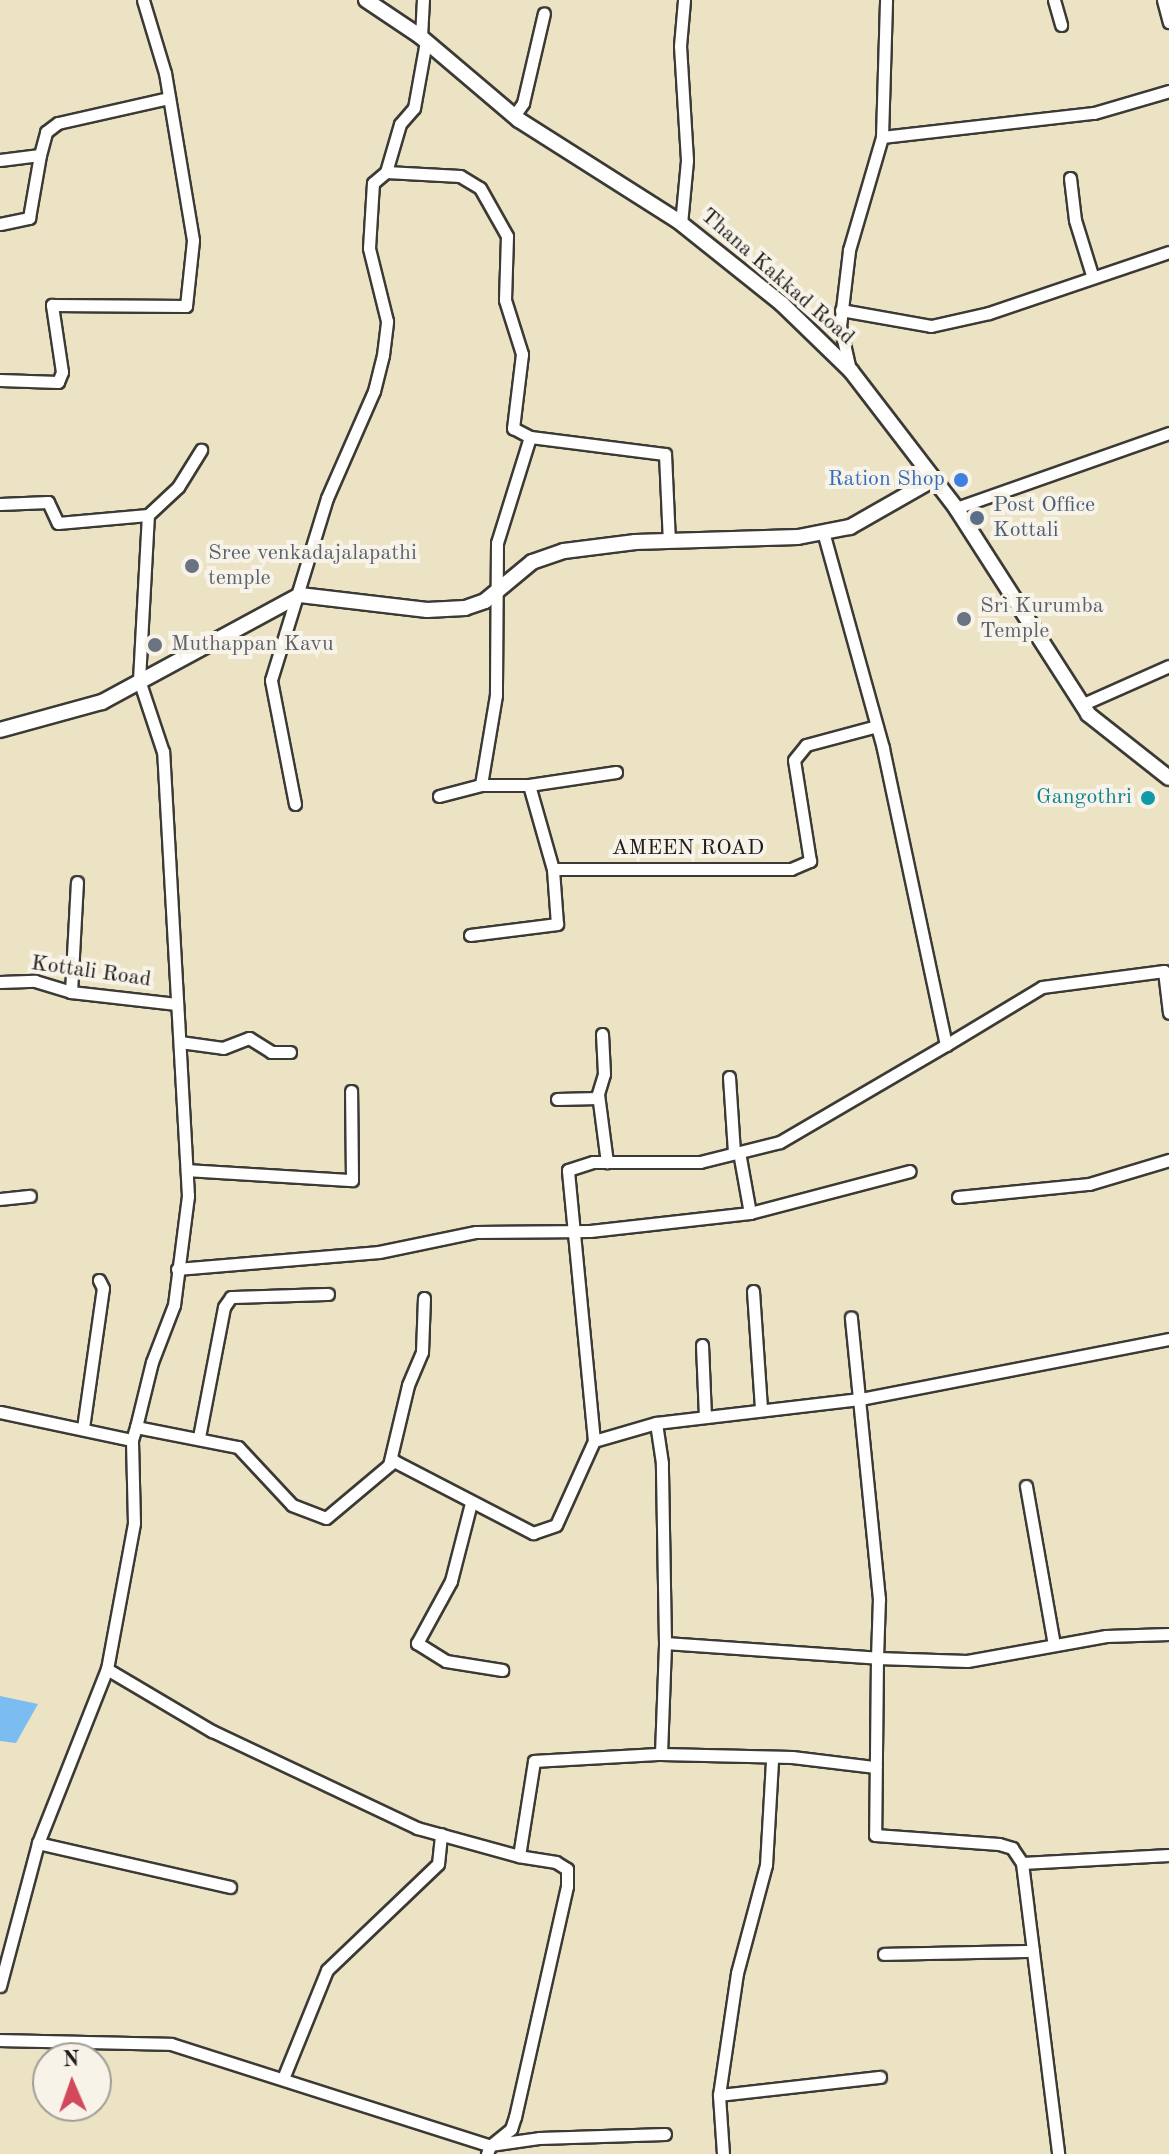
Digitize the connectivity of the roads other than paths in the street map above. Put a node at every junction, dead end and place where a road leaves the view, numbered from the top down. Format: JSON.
{"nodes":[{"id":1,"x":143,"y":0,"type":"edge"},
{"id":2,"x":366,"y":0,"type":"edge"},
{"id":3,"x":423,"y":0,"type":"edge"},
{"id":4,"x":684,"y":0,"type":"edge"},
{"id":5,"x":886,"y":0,"type":"edge"},
{"id":6,"x":1054,"y":0,"type":"edge"},
{"id":7,"x":1163,"y":0,"type":"edge"},
{"id":8,"x":544,"y":13,"type":"dead end"},
{"id":9,"x":1169,"y":22,"type":"edge"},
{"id":10,"x":1061,"y":25,"type":"dead end"},
{"id":11,"x":424,"y":39,"type":"junction"},
{"id":12,"x":1169,"y":91,"type":"edge"},
{"id":13,"x":169,"y":98,"type":"junction"},
{"id":14,"x":514,"y":116,"type":"junction"},
{"id":15,"x":882,"y":137,"type":"junction"},
{"id":16,"x":40,"y":155,"type":"junction"},
{"id":17,"x":0,"y":160,"type":"edge"},
{"id":18,"x":386,"y":172,"type":"junction"},
{"id":19,"x":1070,"y":178,"type":"dead end"},
{"id":20,"x":0,"y":224,"type":"edge"},
{"id":21,"x":681,"y":224,"type":"junction"},
{"id":22,"x":1169,"y":252,"type":"edge"},
{"id":23,"x":1092,"y":275,"type":"junction"},
{"id":24,"x":841,"y":310,"type":"junction"},
{"id":25,"x":851,"y":371,"type":"junction"},
{"id":26,"x":0,"y":380,"type":"edge"},
{"id":27,"x":1169,"y":433,"type":"edge"},
{"id":28,"x":530,"y":437,"type":"junction"},
{"id":29,"x":201,"y":450,"type":"dead end"},
{"id":30,"x":934,"y":479,"type":"junction"},
{"id":31,"x":0,"y":504,"type":"edge"},
{"id":32,"x":956,"y":508,"type":"junction"},
{"id":33,"x":148,"y":515,"type":"junction"},
{"id":34,"x":823,"y":532,"type":"junction"},
{"id":35,"x":669,"y":541,"type":"junction"},
{"id":36,"x":497,"y":589,"type":"junction"},
{"id":37,"x":300,"y":595,"type":"junction"},
{"id":38,"x":1169,"y":666,"type":"edge"},
{"id":39,"x":139,"y":680,"type":"junction"},
{"id":40,"x":1081,"y":705,"type":"junction"},
{"id":41,"x":877,"y":726,"type":"junction"},
{"id":42,"x":0,"y":730,"type":"edge"},
{"id":43,"x":616,"y":772,"type":"dead end"},
{"id":44,"x":1169,"y":778,"type":"edge"},
{"id":45,"x":481,"y":785,"type":"junction"},
{"id":46,"x":529,"y":785,"type":"junction"},
{"id":47,"x":439,"y":796,"type":"dead end"},
{"id":48,"x":295,"y":804,"type":"dead end"},
{"id":49,"x":553,"y":869,"type":"junction"},
{"id":50,"x":77,"y":882,"type":"dead end"},
{"id":51,"x":470,"y":935,"type":"dead end"},
{"id":52,"x":0,"y":982,"type":"edge"},
{"id":53,"x":71,"y":992,"type":"junction"},
{"id":54,"x":176,"y":1004,"type":"junction"},
{"id":55,"x":1169,"y":1012,"type":"edge"},
{"id":56,"x":602,"y":1034,"type":"dead end"},
{"id":57,"x":180,"y":1042,"type":"junction"},
{"id":58,"x":946,"y":1045,"type":"junction"},
{"id":59,"x":290,"y":1052,"type":"dead end"},
{"id":60,"x":729,"y":1077,"type":"dead end"},
{"id":61,"x":351,"y":1091,"type":"dead end"},
{"id":62,"x":598,"y":1098,"type":"junction"},
{"id":63,"x":557,"y":1099,"type":"dead end"},
{"id":64,"x":737,"y":1153,"type":"junction"},
{"id":65,"x":1169,"y":1160,"type":"edge"},
{"id":66,"x":607,"y":1162,"type":"junction"},
{"id":67,"x":187,"y":1170,"type":"junction"},
{"id":68,"x":910,"y":1171,"type":"dead end"},
{"id":69,"x":30,"y":1196,"type":"dead end"},
{"id":70,"x":958,"y":1197,"type":"dead end"},
{"id":71,"x":0,"y":1199,"type":"edge"},
{"id":72,"x":750,"y":1213,"type":"junction"},
{"id":73,"x":573,"y":1230,"type":"junction"},
{"id":74,"x":177,"y":1269,"type":"junction"},
{"id":75,"x":99,"y":1280,"type":"dead end"},
{"id":76,"x":753,"y":1291,"type":"dead end"},
{"id":77,"x":328,"y":1294,"type":"dead end"},
{"id":78,"x":424,"y":1298,"type":"dead end"},
{"id":79,"x":851,"y":1317,"type":"dead end"},
{"id":80,"x":1169,"y":1339,"type":"edge"},
{"id":81,"x":702,"y":1345,"type":"dead end"},
{"id":82,"x":860,"y":1399,"type":"junction"},
{"id":83,"x":761,"y":1408,"type":"junction"},
{"id":84,"x":0,"y":1412,"type":"edge"},
{"id":85,"x":705,"y":1416,"type":"junction"},
{"id":86,"x":656,"y":1423,"type":"junction"},
{"id":87,"x":136,"y":1427,"type":"junction"},
{"id":88,"x":83,"y":1428,"type":"junction"},
{"id":89,"x":199,"y":1437,"type":"junction"},
{"id":90,"x":132,"y":1440,"type":"junction"},
{"id":91,"x":594,"y":1441,"type":"junction"},
{"id":92,"x":389,"y":1465,"type":"junction"},
{"id":93,"x":1026,"y":1486,"type":"dead end"},
{"id":94,"x":471,"y":1503,"type":"junction"},
{"id":95,"x":1169,"y":1634,"type":"edge"},
{"id":96,"x":665,"y":1643,"type":"junction"},
{"id":97,"x":1054,"y":1645,"type":"junction"},
{"id":98,"x":877,"y":1658,"type":"junction"},
{"id":99,"x":107,"y":1669,"type":"junction"},
{"id":100,"x":502,"y":1670,"type":"dead end"},
{"id":101,"x":661,"y":1754,"type":"junction"},
{"id":102,"x":772,"y":1760,"type":"junction"},
{"id":103,"x":875,"y":1767,"type":"junction"},
{"id":104,"x":441,"y":1834,"type":"junction"},
{"id":105,"x":38,"y":1843,"type":"junction"},
{"id":106,"x":1169,"y":1855,"type":"edge"},
{"id":107,"x":519,"y":1856,"type":"junction"},
{"id":108,"x":1022,"y":1863,"type":"junction"},
{"id":109,"x":230,"y":1887,"type":"dead end"},
{"id":110,"x":5,"y":1935,"type":"edge"},
{"id":111,"x":1033,"y":1951,"type":"junction"},
{"id":112,"x":884,"y":1954,"type":"dead end"},
{"id":113,"x":0,"y":1986,"type":"edge"},
{"id":114,"x":0,"y":2040,"type":"edge"},
{"id":115,"x":284,"y":2076,"type":"junction"},
{"id":116,"x":880,"y":2077,"type":"dead end"},
{"id":117,"x":719,"y":2095,"type":"junction"},
{"id":118,"x":665,"y":2134,"type":"dead end"},
{"id":119,"x":488,"y":2150,"type":"edge"},
{"id":120,"x":723,"y":2154,"type":"edge"},
{"id":121,"x":1058,"y":2154,"type":"edge"}],
"edges":[{"from":1,"to":13,"type":"street"},
{"from":2,"to":11,"type":"main road","name":"Thana Kakkad Road"},
{"from":3,"to":11,"type":"street"},
{"from":4,"to":21,"type":"street"},
{"from":5,"to":15,"type":"street"},
{"from":6,"to":10,"type":"street"},
{"from":7,"to":9,"type":"street"},
{"from":8,"to":14,"type":"street"},
{"from":11,"to":14,"type":"main road","name":"Thana Kakkad Road"},
{"from":11,"to":18,"type":"street"},
{"from":12,"to":15,"type":"street"},
{"from":13,"to":16,"type":"street"},
{"from":13,"to":26,"type":"street"},
{"from":14,"to":21,"type":"main road","name":"Thana Kakkad Road"},
{"from":15,"to":24,"type":"street"},
{"from":16,"to":17,"type":"street"},
{"from":16,"to":20,"type":"street"},
{"from":18,"to":28,"type":"street"},
{"from":18,"to":37,"type":"street"},
{"from":19,"to":23,"type":"street"},
{"from":21,"to":25,"type":"main road","name":"Thana Kakkad Road"},
{"from":22,"to":23,"type":"street"},
{"from":23,"to":24,"type":"street"},
{"from":24,"to":25,"type":"street"},
{"from":25,"to":30,"type":"main road","name":"Thana Kakkad Road"},
{"from":27,"to":32,"type":"street"},
{"from":28,"to":35,"type":"street"},
{"from":28,"to":36,"type":"street"},
{"from":29,"to":33,"type":"street"},
{"from":30,"to":32,"type":"main road","name":"Thana Kakkad Road"},
{"from":30,"to":34,"type":"main road"},
{"from":31,"to":33,"type":"street"},
{"from":32,"to":40,"type":"main road","name":"Thana Kakkad Road"},
{"from":33,"to":39,"type":"street"},
{"from":34,"to":35,"type":"main road"},
{"from":34,"to":41,"type":"street"},
{"from":35,"to":36,"type":"main road"},
{"from":36,"to":37,"type":"main road"},
{"from":36,"to":45,"type":"street"},
{"from":37,"to":39,"type":"main road"},
{"from":37,"to":48,"type":"street"},
{"from":38,"to":40,"type":"street"},
{"from":39,"to":42,"type":"main road"},
{"from":39,"to":54,"type":"street"},
{"from":40,"to":44,"type":"main road","name":"Thana Kakkad Road"},
{"from":41,"to":49,"type":"street","name":"AMEEN ROAD"},
{"from":41,"to":58,"type":"street"},
{"from":43,"to":46,"type":"street"},
{"from":45,"to":46,"type":"street"},
{"from":45,"to":47,"type":"street"},
{"from":46,"to":49,"type":"street"},
{"from":49,"to":51,"type":"street"},
{"from":50,"to":53,"type":"street"},
{"from":52,"to":53,"type":"street","name":"Kottali Road"},
{"from":53,"to":54,"type":"street","name":"Kottali Road"},
{"from":54,"to":57,"type":"street"},
{"from":55,"to":58,"type":"street"},
{"from":56,"to":62,"type":"street"},
{"from":57,"to":59,"type":"street"},
{"from":57,"to":67,"type":"street"},
{"from":58,"to":64,"type":"street"},
{"from":60,"to":64,"type":"street"},
{"from":61,"to":67,"type":"street"},
{"from":62,"to":63,"type":"street"},
{"from":62,"to":66,"type":"street"},
{"from":64,"to":66,"type":"street"},
{"from":64,"to":72,"type":"street"},
{"from":65,"to":70,"type":"street"},
{"from":66,"to":73,"type":"street"},
{"from":67,"to":74,"type":"street"},
{"from":68,"to":72,"type":"street"},
{"from":69,"to":71,"type":"street"},
{"from":72,"to":73,"type":"street"},
{"from":73,"to":74,"type":"street"},
{"from":73,"to":91,"type":"street"},
{"from":74,"to":87,"type":"street"},
{"from":75,"to":88,"type":"street"},
{"from":76,"to":83,"type":"street"},
{"from":77,"to":89,"type":"street"},
{"from":78,"to":92,"type":"street"},
{"from":79,"to":82,"type":"street"},
{"from":80,"to":82,"type":"street"},
{"from":81,"to":85,"type":"street"},
{"from":82,"to":83,"type":"street"},
{"from":82,"to":98,"type":"street"},
{"from":83,"to":85,"type":"street"},
{"from":84,"to":88,"type":"street"},
{"from":85,"to":86,"type":"street"},
{"from":86,"to":91,"type":"street"},
{"from":86,"to":96,"type":"street"},
{"from":87,"to":89,"type":"street"},
{"from":87,"to":90,"type":"street"},
{"from":88,"to":90,"type":"street"},
{"from":89,"to":92,"type":"street"},
{"from":90,"to":99,"type":"street"},
{"from":91,"to":94,"type":"street"},
{"from":92,"to":94,"type":"street"},
{"from":93,"to":97,"type":"street"},
{"from":94,"to":100,"type":"street"},
{"from":95,"to":97,"type":"street"},
{"from":96,"to":98,"type":"street"},
{"from":96,"to":101,"type":"street"},
{"from":97,"to":98,"type":"street"},
{"from":98,"to":103,"type":"street"},
{"from":99,"to":104,"type":"street"},
{"from":99,"to":105,"type":"street"},
{"from":101,"to":102,"type":"street"},
{"from":101,"to":107,"type":"street"},
{"from":102,"to":103,"type":"street"},
{"from":102,"to":117,"type":"street"},
{"from":103,"to":108,"type":"street"},
{"from":104,"to":107,"type":"street"},
{"from":104,"to":115,"type":"street"},
{"from":105,"to":109,"type":"street"},
{"from":105,"to":110,"type":"street"},
{"from":106,"to":108,"type":"street"},
{"from":107,"to":119,"type":"street"},
{"from":108,"to":111,"type":"street"},
{"from":110,"to":113,"type":"street"},
{"from":111,"to":112,"type":"street"},
{"from":111,"to":121,"type":"street"},
{"from":114,"to":115,"type":"street"},
{"from":115,"to":119,"type":"street"},
{"from":116,"to":117,"type":"street"},
{"from":117,"to":120,"type":"street"},
{"from":118,"to":119,"type":"street"}]}
